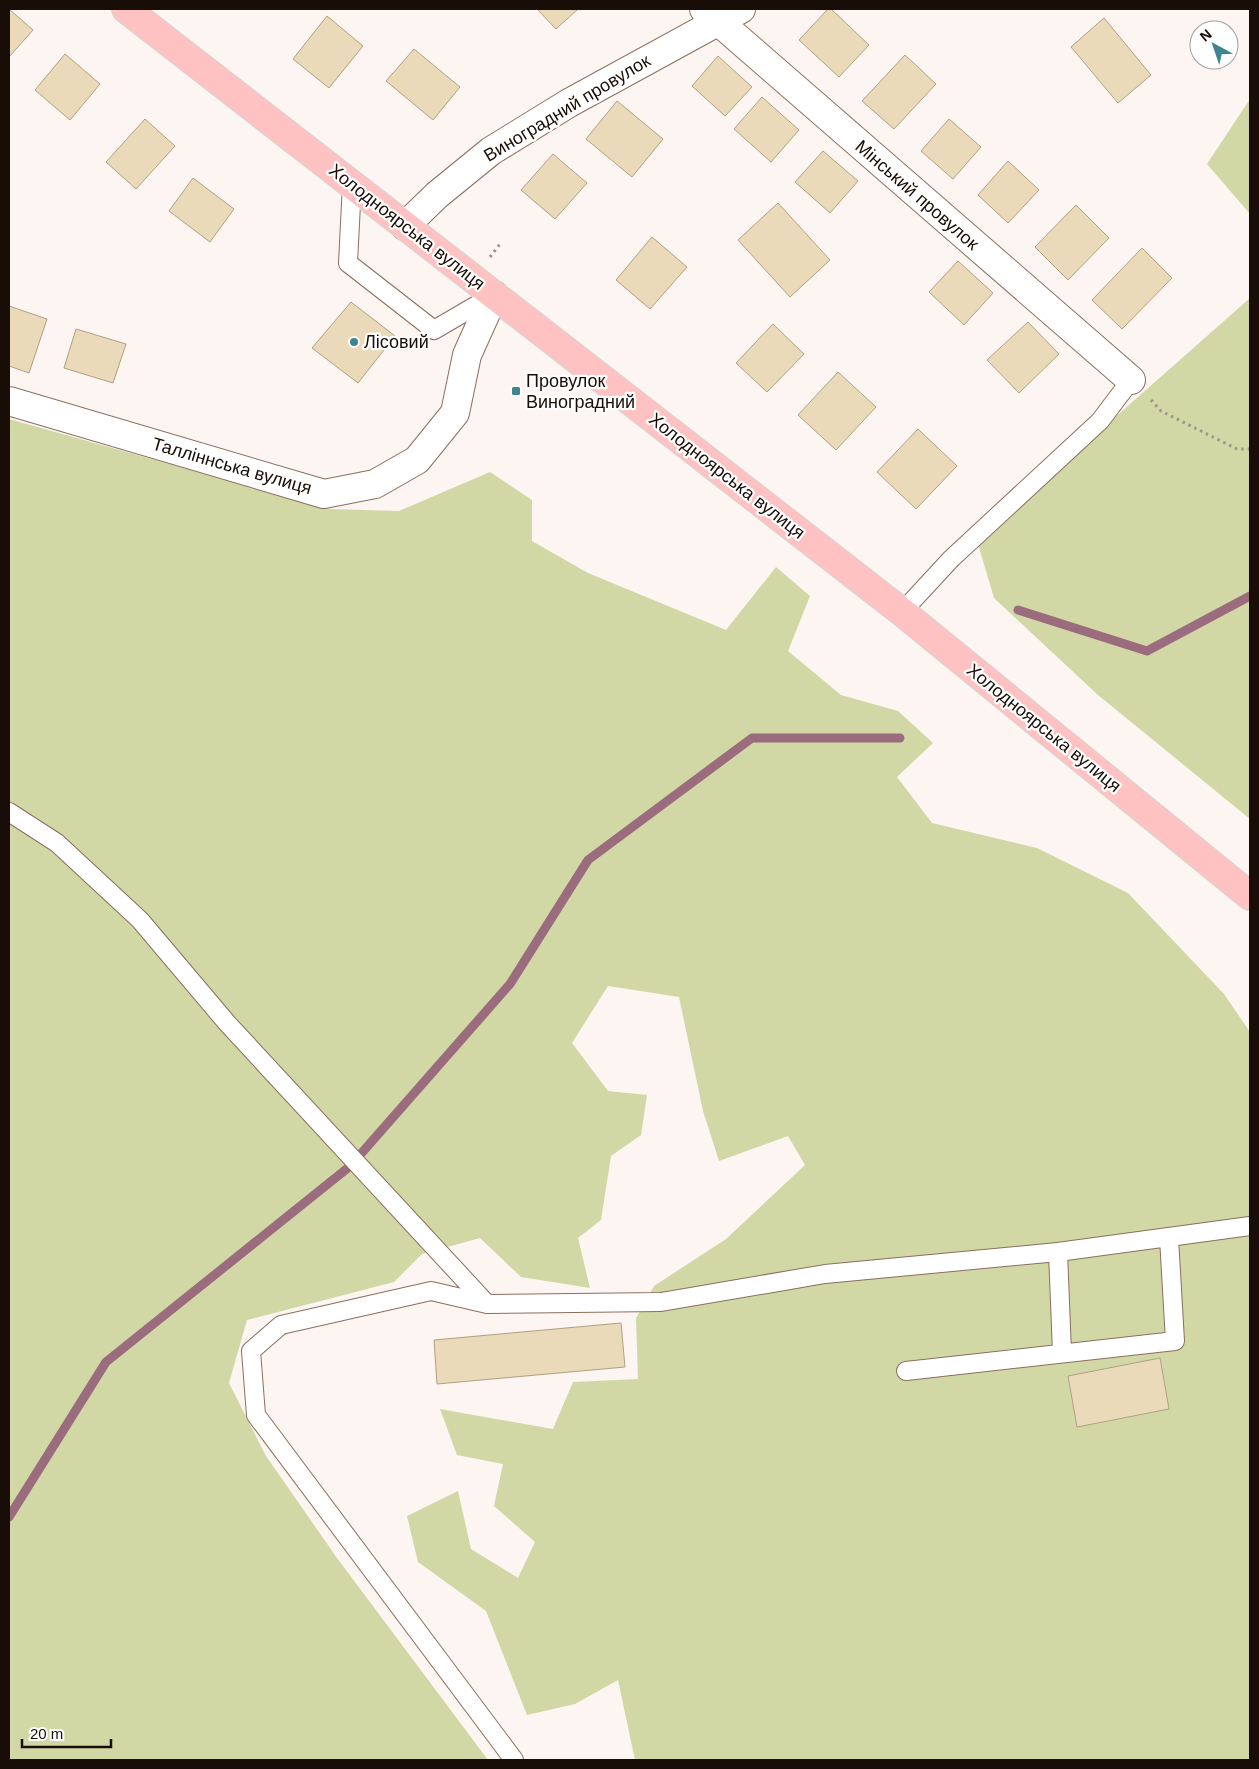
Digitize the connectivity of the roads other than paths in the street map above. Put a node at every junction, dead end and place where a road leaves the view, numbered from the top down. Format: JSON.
{"nodes":[{"id":1,"x":126,"y":9,"type":"edge"},
{"id":2,"x":721,"y":13,"type":"edge"},
{"id":3,"x":352,"y":184,"type":"junction"},
{"id":4,"x":406,"y":226,"type":"junction"},
{"id":5,"x":494,"y":295,"type":"junction"},
{"id":6,"x":1131,"y":380,"type":"joint"},
{"id":7,"x":9,"y":401,"type":"edge"},
{"id":8,"x":902,"y":612,"type":"junction"},
{"id":9,"x":9,"y":812,"type":"edge"},
{"id":10,"x":1250,"y":896,"type":"edge"},
{"id":11,"x":1250,"y":1226,"type":"edge"},
{"id":12,"x":1168,"y":1238,"type":"junction"},
{"id":13,"x":1058,"y":1252,"type":"junction"},
{"id":14,"x":487,"y":1304,"type":"junction"},
{"id":15,"x":1062,"y":1353,"type":"junction"},
{"id":16,"x":906,"y":1371,"type":"dead end"},
{"id":17,"x":514,"y":1760,"type":"edge"}],
"edges":[{"from":1,"to":3,"type":"main road","name":"Холодноярська вулиця"},
{"from":2,"to":4,"type":"street","name":"Виноградний провулок"},
{"from":2,"to":6,"type":"street","name":"Мінський провулок"},
{"from":3,"to":4,"type":"main road","name":"Холодноярська вулиця"},
{"from":3,"to":5,"type":"lane"},
{"from":4,"to":5,"type":"main road","name":"Холодноярська вулиця"},
{"from":5,"to":7,"type":"street","name":"Талліннська вулиця"},
{"from":5,"to":8,"type":"main road","name":"Холодноярська вулиця"},
{"from":6,"to":8,"type":"lane"},
{"from":8,"to":10,"type":"main road","name":"Холодноярська вулиця"},
{"from":9,"to":14,"type":"lane"},
{"from":11,"to":12,"type":"lane"},
{"from":12,"to":13,"type":"lane"},
{"from":12,"to":15,"type":"lane"},
{"from":13,"to":14,"type":"lane"},
{"from":13,"to":15,"type":"lane"},
{"from":14,"to":17,"type":"lane"},
{"from":15,"to":16,"type":"lane"}]}
